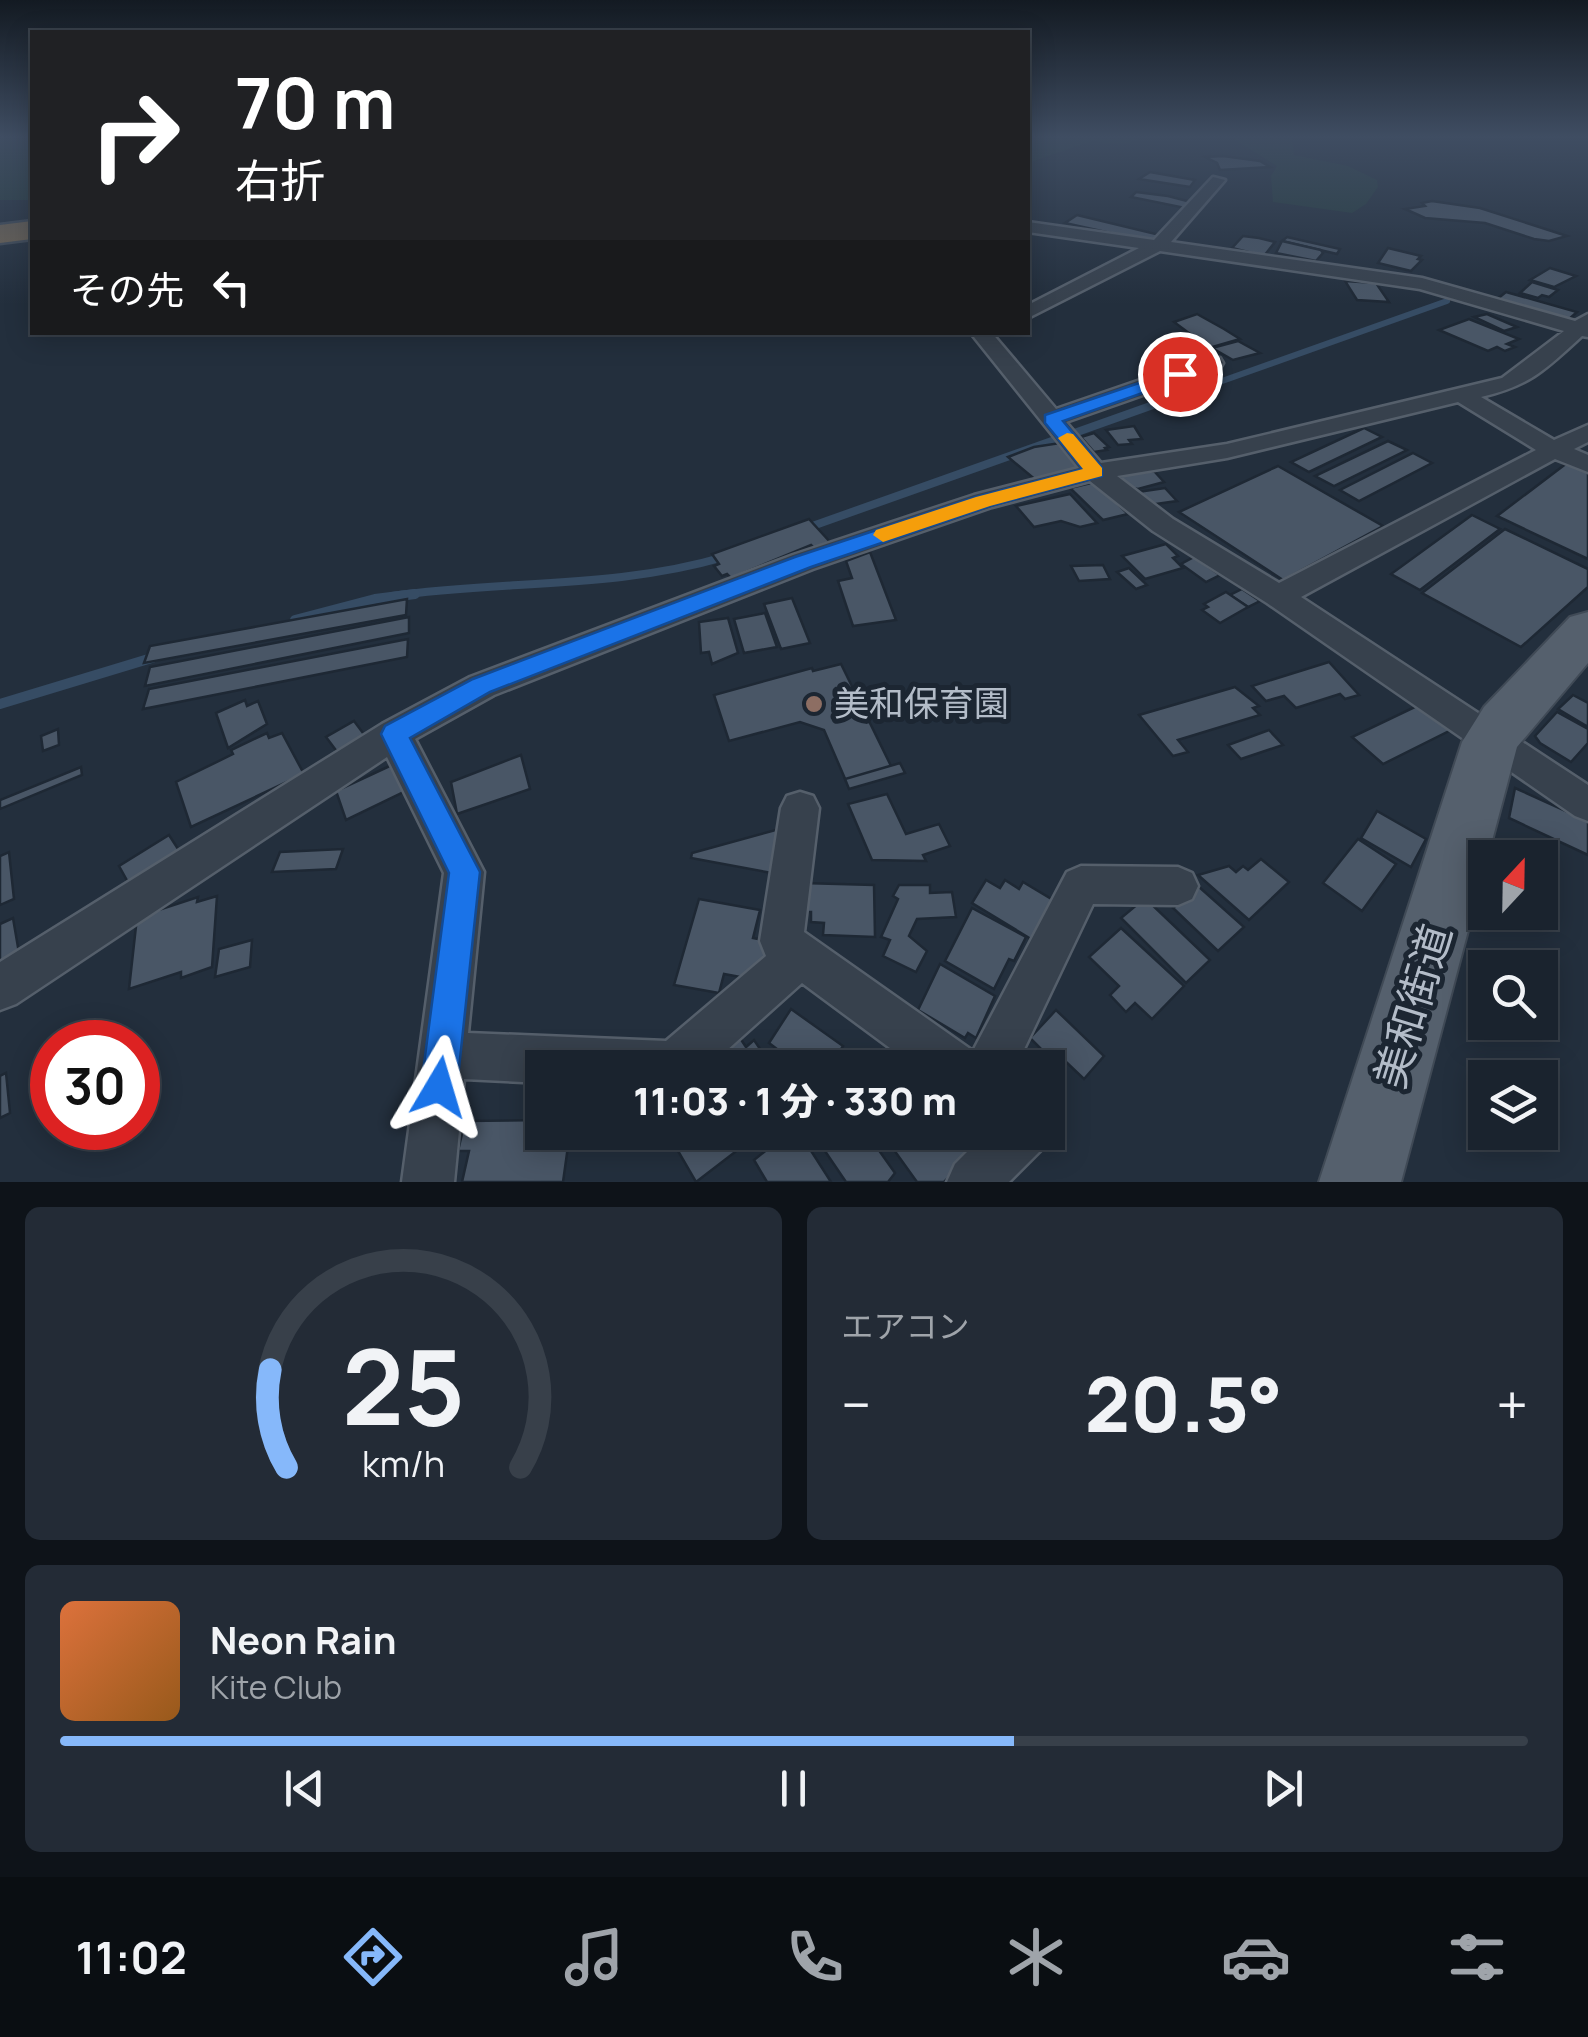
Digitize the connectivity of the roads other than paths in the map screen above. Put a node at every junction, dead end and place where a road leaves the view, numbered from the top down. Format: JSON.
{"nodes":[{"id":1,"x":1206,"y":193,"type":"edge"},
{"id":2,"x":30,"y":214,"type":"edge"},
{"id":3,"x":0,"y":218,"type":"edge"},
{"id":4,"x":1030,"y":226,"type":"edge"},
{"id":5,"x":30,"y":230,"type":"edge"},
{"id":6,"x":0,"y":234,"type":"edge"},
{"id":7,"x":1159,"y":246,"type":"junction"},
{"id":8,"x":1030,"y":311,"type":"edge"},
{"id":9,"x":1585,"y":327,"type":"edge"},
{"id":10,"x":985,"y":335,"type":"edge"},
{"id":11,"x":1212,"y":364,"type":"dead end"},
{"id":12,"x":1463,"y":396,"type":"junction"},
{"id":13,"x":1051,"y":419,"type":"junction"},
{"id":14,"x":1588,"y":432,"type":"edge"},
{"id":15,"x":1554,"y":450,"type":"junction"},
{"id":16,"x":1588,"y":464,"type":"edge"},
{"id":17,"x":1095,"y":472,"type":"junction"},
{"id":18,"x":1278,"y":596,"type":"junction"},
{"id":19,"x":1588,"y":630,"type":"edge"},
{"id":20,"x":394,"y":734,"type":"junction"},
{"id":21,"x":1490,"y":742,"type":"junction"},
{"id":22,"x":1588,"y":805,"type":"edge"},
{"id":23,"x":800,"y":808,"type":"dead end"},
{"id":24,"x":1178,"y":886,"type":"dead end"},
{"id":25,"x":801,"y":955,"type":"junction"},
{"id":26,"x":0,"y":988,"type":"edge"},
{"id":27,"x":933,"y":1050,"type":"edge"},
{"id":28,"x":999,"y":1050,"type":"edge"},
{"id":29,"x":443,"y":1056,"type":"junction"},
{"id":30,"x":1005,"y":1150,"type":"edge"},
{"id":31,"x":428,"y":1182,"type":"edge"},
{"id":32,"x":974,"y":1182,"type":"edge"},
{"id":33,"x":1360,"y":1182,"type":"edge"}],
"edges":[{"from":1,"to":7,"type":"street"},
{"from":2,"to":3,"type":"highway"},
{"from":4,"to":7,"type":"street"},
{"from":5,"to":6,"type":"highway"},
{"from":7,"to":8,"type":"street"},
{"from":7,"to":9,"type":"street"},
{"from":9,"to":12,"type":"street"},
{"from":10,"to":13,"type":"street"},
{"from":11,"to":13,"type":"street"},
{"from":12,"to":15,"type":"street"},
{"from":12,"to":17,"type":"street"},
{"from":13,"to":17,"type":"street"},
{"from":14,"to":15,"type":"street"},
{"from":15,"to":16,"type":"street"},
{"from":15,"to":18,"type":"street"},
{"from":17,"to":18,"type":"street"},
{"from":17,"to":20,"type":"street"},
{"from":18,"to":21,"type":"street"},
{"from":19,"to":21,"type":"main road","name":"美和街道"},
{"from":20,"to":26,"type":"street"},
{"from":20,"to":29,"type":"street"},
{"from":21,"to":22,"type":"street"},
{"from":21,"to":33,"type":"main road","name":"美和街道"},
{"from":23,"to":25,"type":"street"},
{"from":24,"to":28,"type":"street"},
{"from":25,"to":27,"type":"street"},
{"from":25,"to":29,"type":"street"},
{"from":29,"to":31,"type":"street"},
{"from":30,"to":32,"type":"street"}]}
